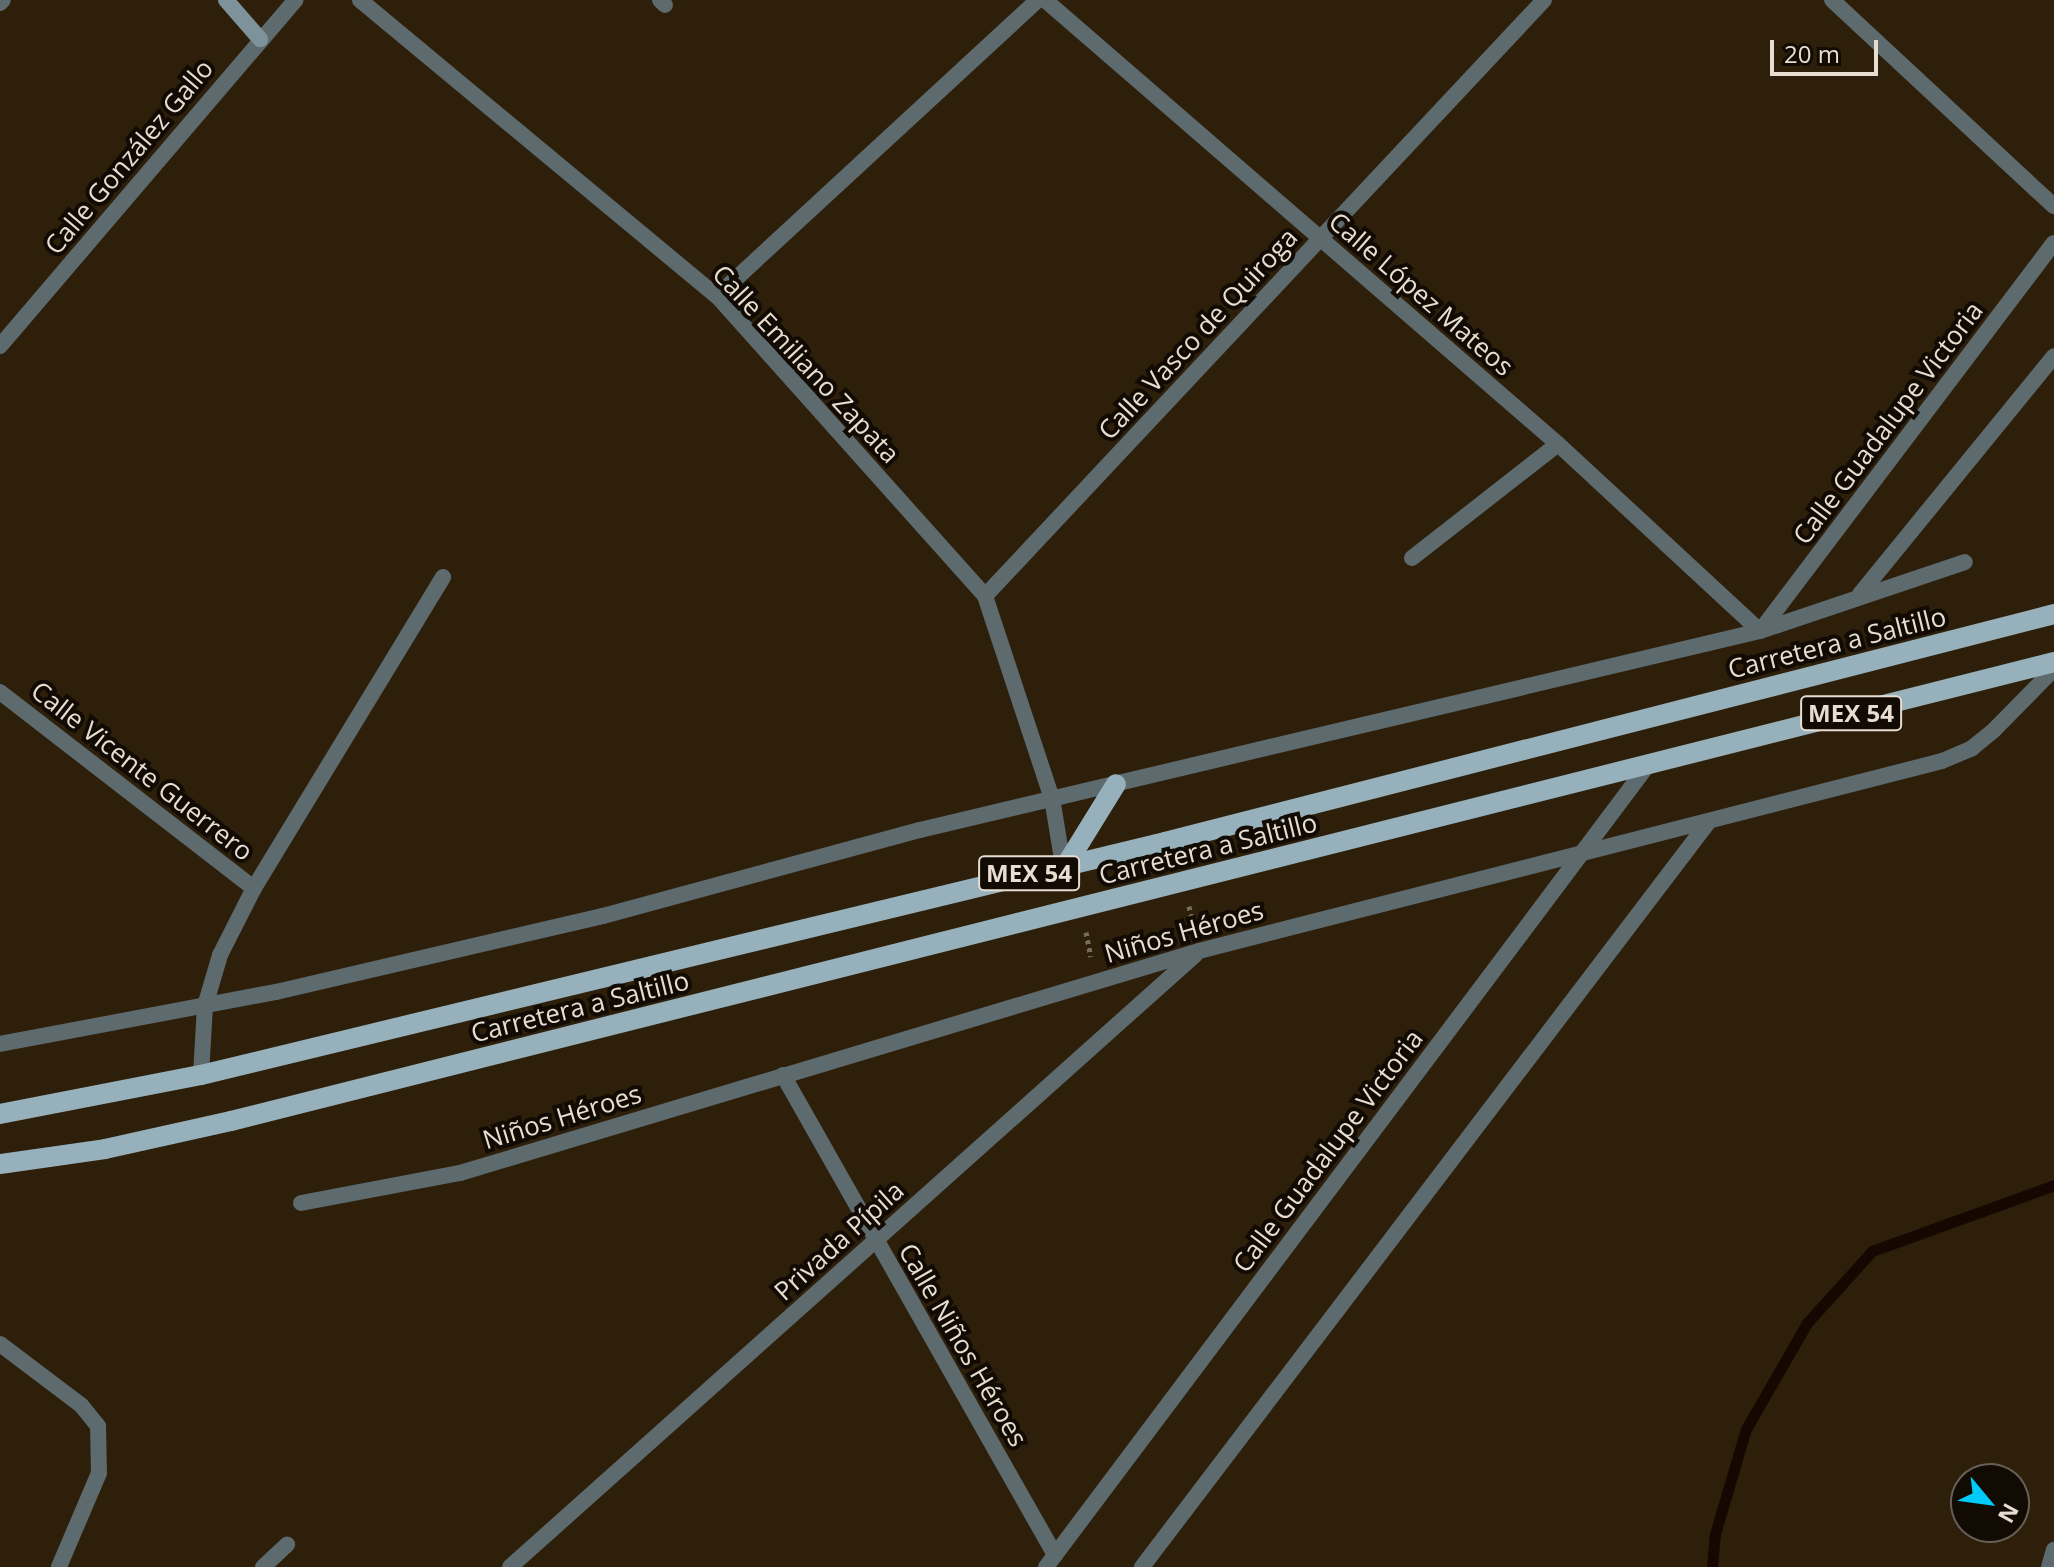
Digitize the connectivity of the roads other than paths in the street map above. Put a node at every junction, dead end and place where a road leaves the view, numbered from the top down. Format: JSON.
{"nodes":[{"id":1,"x":226,"y":0,"type":"edge"},
{"id":2,"x":296,"y":0,"type":"edge"},
{"id":3,"x":360,"y":0,"type":"edge"},
{"id":4,"x":1038,"y":0,"type":"edge"},
{"id":5,"x":1045,"y":0,"type":"edge"},
{"id":6,"x":1544,"y":0,"type":"edge"},
{"id":7,"x":1832,"y":0,"type":"edge"},
{"id":8,"x":260,"y":39,"type":"junction"},
{"id":9,"x":2054,"y":206,"type":"edge"},
{"id":10,"x":1320,"y":239,"type":"junction"},
{"id":11,"x":2054,"y":243,"type":"edge"},
{"id":12,"x":717,"y":296,"type":"junction"},
{"id":13,"x":0,"y":346,"type":"edge"},
{"id":14,"x":2054,"y":356,"type":"edge"},
{"id":15,"x":1558,"y":444,"type":"junction"},
{"id":16,"x":1412,"y":558,"type":"dead end"},
{"id":17,"x":1965,"y":562,"type":"dead end"},
{"id":18,"x":443,"y":577,"type":"dead end"},
{"id":19,"x":1859,"y":595,"type":"junction"},
{"id":20,"x":985,"y":596,"type":"junction"},
{"id":21,"x":2054,"y":614,"type":"edge"},
{"id":22,"x":1760,"y":631,"type":"junction"},
{"id":23,"x":2054,"y":662,"type":"edge"},
{"id":24,"x":2054,"y":669,"type":"edge"},
{"id":25,"x":0,"y":692,"type":"edge"},
{"id":26,"x":1648,"y":765,"type":"junction"},
{"id":27,"x":1116,"y":784,"type":"junction"},
{"id":28,"x":1052,"y":798,"type":"junction"},
{"id":29,"x":1709,"y":821,"type":"junction"},
{"id":30,"x":1582,"y":853,"type":"junction"},
{"id":31,"x":1065,"y":865,"type":"junction"},
{"id":32,"x":254,"y":888,"type":"junction"},
{"id":33,"x":1199,"y":951,"type":"junction"},
{"id":34,"x":205,"y":1006,"type":"junction"},
{"id":35,"x":0,"y":1044,"type":"edge"},
{"id":36,"x":201,"y":1075,"type":"junction"},
{"id":37,"x":783,"y":1075,"type":"junction"},
{"id":38,"x":0,"y":1114,"type":"edge"},
{"id":39,"x":0,"y":1164,"type":"edge"},
{"id":40,"x":301,"y":1203,"type":"dead end"},
{"id":41,"x":877,"y":1240,"type":"junction"},
{"id":42,"x":0,"y":1344,"type":"edge"},
{"id":43,"x":287,"y":1545,"type":"dead end"},
{"id":44,"x":2054,"y":1550,"type":"edge"},
{"id":45,"x":1050,"y":1561,"type":"edge"},
{"id":46,"x":59,"y":1567,"type":"edge"},
{"id":47,"x":263,"y":1567,"type":"edge"},
{"id":48,"x":510,"y":1567,"type":"edge"},
{"id":49,"x":1142,"y":1567,"type":"edge"},
{"id":50,"x":2049,"y":1567,"type":"edge"}],
"edges":[{"from":1,"to":8,"type":"street"},
{"from":2,"to":8,"type":"street","name":"Calle González Gallo"},
{"from":3,"to":12,"type":"street","name":"Calle Emiliano Zapata"},
{"from":4,"to":12,"type":"street"},
{"from":5,"to":10,"type":"street","name":"Calle López Mateos"},
{"from":6,"to":10,"type":"street","name":"Calle Vasco de Quiroga"},
{"from":7,"to":9,"type":"street"},
{"from":8,"to":13,"type":"street","name":"Calle González Gallo"},
{"from":10,"to":15,"type":"street","name":"Calle López Mateos"},
{"from":10,"to":20,"type":"street","name":"Calle Vasco de Quiroga"},
{"from":11,"to":22,"type":"street","name":"Calle Guadalupe Victoria"},
{"from":12,"to":20,"type":"street","name":"Calle Emiliano Zapata"},
{"from":14,"to":19,"type":"street"},
{"from":15,"to":16,"type":"street"},
{"from":15,"to":22,"type":"street","name":"Calle López Mateos"},
{"from":17,"to":19,"type":"street"},
{"from":18,"to":32,"type":"street"},
{"from":19,"to":22,"type":"street"},
{"from":20,"to":28,"type":"street","name":"Calle Emiliano Zapata"},
{"from":21,"to":31,"type":"main road","name":"Carretera a Saltillo","number":"MEX 54"},
{"from":22,"to":27,"type":"street"},
{"from":23,"to":26,"type":"main road","name":"Carretera a Saltillo","number":"MEX 54"},
{"from":24,"to":29,"type":"street","name":"Niños Héroes"},
{"from":25,"to":32,"type":"street","name":"Calle Vicente Guerrero"},
{"from":26,"to":30,"type":"street","name":"Calle Guadalupe Victoria"},
{"from":26,"to":39,"type":"main road","name":"Carretera a Saltillo","number":"MEX 54"},
{"from":27,"to":28,"type":"street"},
{"from":27,"to":31,"type":"main road"},
{"from":28,"to":31,"type":"street","name":"Calle Emiliano Zapata"},
{"from":28,"to":34,"type":"street"},
{"from":29,"to":30,"type":"street","name":"Niños Héroes"},
{"from":29,"to":49,"type":"street"},
{"from":30,"to":33,"type":"street","name":"Niños Héroes"},
{"from":30,"to":45,"type":"street","name":"Calle Guadalupe Victoria"},
{"from":31,"to":36,"type":"main road","name":"Carretera a Saltillo","number":"MEX 54"},
{"from":32,"to":34,"type":"street"},
{"from":33,"to":37,"type":"street","name":"Niños Héroes"},
{"from":33,"to":41,"type":"street","name":"Privada Pípila"},
{"from":34,"to":35,"type":"street"},
{"from":34,"to":36,"type":"street"},
{"from":36,"to":38,"type":"main road","name":"Carretera a Saltillo","number":"MEX 54"},
{"from":37,"to":40,"type":"street","name":"Niños Héroes"},
{"from":37,"to":41,"type":"street","name":"Calle Niños Héroes"},
{"from":41,"to":45,"type":"street","name":"Calle Niños Héroes"},
{"from":41,"to":48,"type":"street","name":"Privada Pípila"},
{"from":42,"to":46,"type":"street"},
{"from":43,"to":47,"type":"street"},
{"from":44,"to":50,"type":"street"}]}
